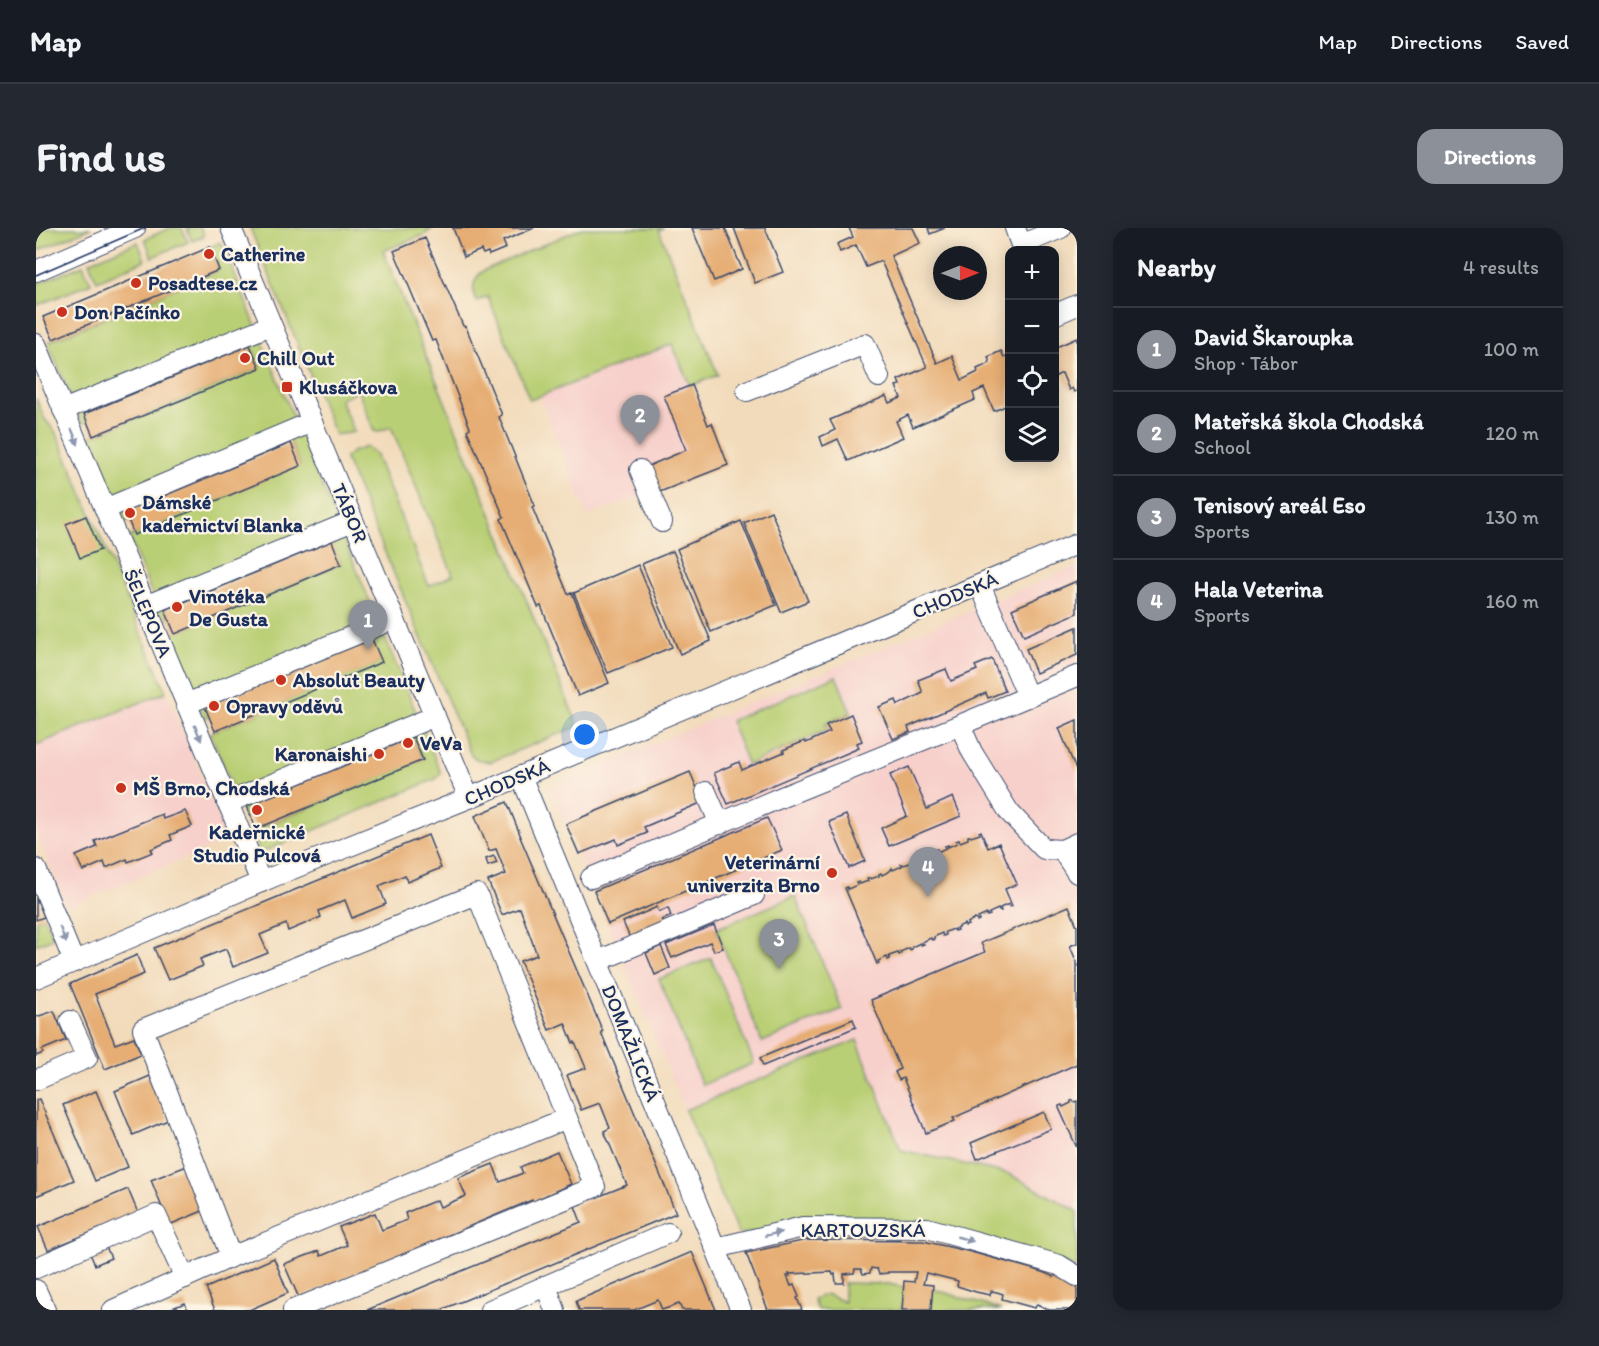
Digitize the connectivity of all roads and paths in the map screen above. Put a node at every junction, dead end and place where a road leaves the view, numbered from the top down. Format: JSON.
{"nodes":[{"id":1,"x":135,"y":228,"type":"edge"},
{"id":2,"x":231,"y":228,"type":"edge"},
{"id":3,"x":1015,"y":228,"type":"edge"},
{"id":4,"x":1061,"y":228,"type":"edge"},
{"id":5,"x":36,"y":271,"type":"edge"},
{"id":6,"x":1077,"y":306,"type":"edge"},
{"id":7,"x":1059,"y":313,"type":"edge"},
{"id":8,"x":271,"y":325,"type":"junction"},
{"id":9,"x":36,"y":344,"type":"edge"},
{"id":10,"x":879,"y":377,"type":"dead end"},
{"id":11,"x":747,"y":391,"type":"dead end"},
{"id":12,"x":63,"y":410,"type":"junction"},
{"id":13,"x":312,"y":422,"type":"junction"},
{"id":14,"x":640,"y":470,"type":"dead end"},
{"id":15,"x":105,"y":508,"type":"junction"},
{"id":16,"x":353,"y":521,"type":"junction"},
{"id":17,"x":662,"y":522,"type":"dead end"},
{"id":18,"x":1077,"y":544,"type":"edge"},
{"id":19,"x":980,"y":585,"type":"junction"},
{"id":20,"x":145,"y":606,"type":"junction"},
{"id":21,"x":394,"y":619,"type":"junction"},
{"id":22,"x":1077,"y":676,"type":"edge"},
{"id":23,"x":1028,"y":697,"type":"junction"},
{"id":24,"x":186,"y":705,"type":"junction"},
{"id":25,"x":435,"y":716,"type":"junction"},
{"id":26,"x":960,"y":725,"type":"junction"},
{"id":27,"x":521,"y":776,"type":"junction"},
{"id":28,"x":706,"y":792,"type":"dead end"},
{"id":29,"x":469,"y":798,"type":"junction"},
{"id":30,"x":227,"y":803,"type":"junction"},
{"id":31,"x":720,"y":824,"type":"junction"},
{"id":32,"x":1069,"y":846,"type":"edge"},
{"id":33,"x":36,"y":869,"type":"edge"},
{"id":34,"x":1077,"y":873,"type":"edge"},
{"id":35,"x":591,"y":878,"type":"dead end"},
{"id":36,"x":261,"y":882,"type":"junction"},
{"id":37,"x":754,"y":895,"type":"dead end"},
{"id":38,"x":74,"y":962,"type":"junction"},
{"id":39,"x":598,"y":962,"type":"junction"},
{"id":40,"x":36,"y":978,"type":"edge"},
{"id":41,"x":70,"y":1021,"type":"dead end"},
{"id":42,"x":36,"y":1080,"type":"edge"},
{"id":43,"x":567,"y":1118,"type":"junction"},
{"id":44,"x":668,"y":1233,"type":"dead end"},
{"id":45,"x":716,"y":1248,"type":"junction"},
{"id":46,"x":231,"y":1257,"type":"junction"},
{"id":47,"x":36,"y":1268,"type":"edge"},
{"id":48,"x":1077,"y":1276,"type":"edge"},
{"id":49,"x":185,"y":1278,"type":"junction"},
{"id":50,"x":546,"y":1286,"type":"junction"},
{"id":51,"x":36,"y":1290,"type":"edge"},
{"id":52,"x":45,"y":1310,"type":"edge"},
{"id":53,"x":113,"y":1310,"type":"edge"},
{"id":54,"x":293,"y":1310,"type":"edge"},
{"id":55,"x":490,"y":1310,"type":"edge"},
{"id":56,"x":555,"y":1310,"type":"edge"},
{"id":57,"x":741,"y":1310,"type":"edge"}],
"edges":[{"from":1,"to":5,"type":"street"},
{"from":2,"to":8,"type":"street","name":"TÁBOR"},
{"from":3,"to":4,"type":"street"},
{"from":6,"to":7,"type":"street"},
{"from":8,"to":12,"type":"street"},
{"from":8,"to":13,"type":"street","name":"TÁBOR"},
{"from":9,"to":12,"type":"street","name":"ŠELEPOVA"},
{"from":10,"to":11,"type":"street"},
{"from":12,"to":15,"type":"street","name":"ŠELEPOVA","one_way":true},
{"from":13,"to":15,"type":"street"},
{"from":13,"to":16,"type":"street","name":"TÁBOR"},
{"from":14,"to":17,"type":"street"},
{"from":15,"to":20,"type":"street","name":"ŠELEPOVA"},
{"from":16,"to":20,"type":"street"},
{"from":16,"to":21,"type":"street","name":"TÁBOR"},
{"from":18,"to":19,"type":"street","name":"CHODSKÁ"},
{"from":19,"to":23,"type":"street"},
{"from":19,"to":27,"type":"street","name":"CHODSKÁ"},
{"from":20,"to":24,"type":"street","name":"ŠELEPOVA"},
{"from":21,"to":24,"type":"street"},
{"from":21,"to":25,"type":"street","name":"TÁBOR"},
{"from":22,"to":23,"type":"street"},
{"from":23,"to":26,"type":"street"},
{"from":24,"to":30,"type":"street","name":"ŠELEPOVA","one_way":true},
{"from":25,"to":29,"type":"street","name":"TÁBOR"},
{"from":25,"to":30,"type":"street"},
{"from":26,"to":31,"type":"street"},
{"from":26,"to":32,"type":"street"},
{"from":27,"to":29,"type":"street","name":"CHODSKÁ"},
{"from":27,"to":39,"type":"street","name":"DOMAŽLICKÁ"},
{"from":28,"to":31,"type":"street"},
{"from":29,"to":36,"type":"street","name":"CHODSKÁ"},
{"from":30,"to":36,"type":"street","name":"ŠELEPOVA"},
{"from":31,"to":35,"type":"street"},
{"from":32,"to":34,"type":"street"},
{"from":33,"to":38,"type":"street","one_way":true},
{"from":36,"to":38,"type":"street","name":"CHODSKÁ"},
{"from":37,"to":39,"type":"street"},
{"from":38,"to":40,"type":"street","name":"CHODSKÁ"},
{"from":39,"to":45,"type":"street","name":"DOMAŽLICKÁ"},
{"from":41,"to":42,"type":"street"},
{"from":43,"to":46,"type":"street"},
{"from":43,"to":46,"type":"street"},
{"from":43,"to":54,"type":"street"},
{"from":44,"to":50,"type":"street"},
{"from":45,"to":48,"type":"street","name":"KARTOUZSKÁ","one_way":true},
{"from":45,"to":57,"type":"street","name":"DOMAŽLICKÁ"},
{"from":46,"to":49,"type":"street"},
{"from":47,"to":49,"type":"street"},
{"from":49,"to":53,"type":"street"},
{"from":50,"to":55,"type":"street"},
{"from":50,"to":56,"type":"street"},
{"from":51,"to":52,"type":"street"}]}
